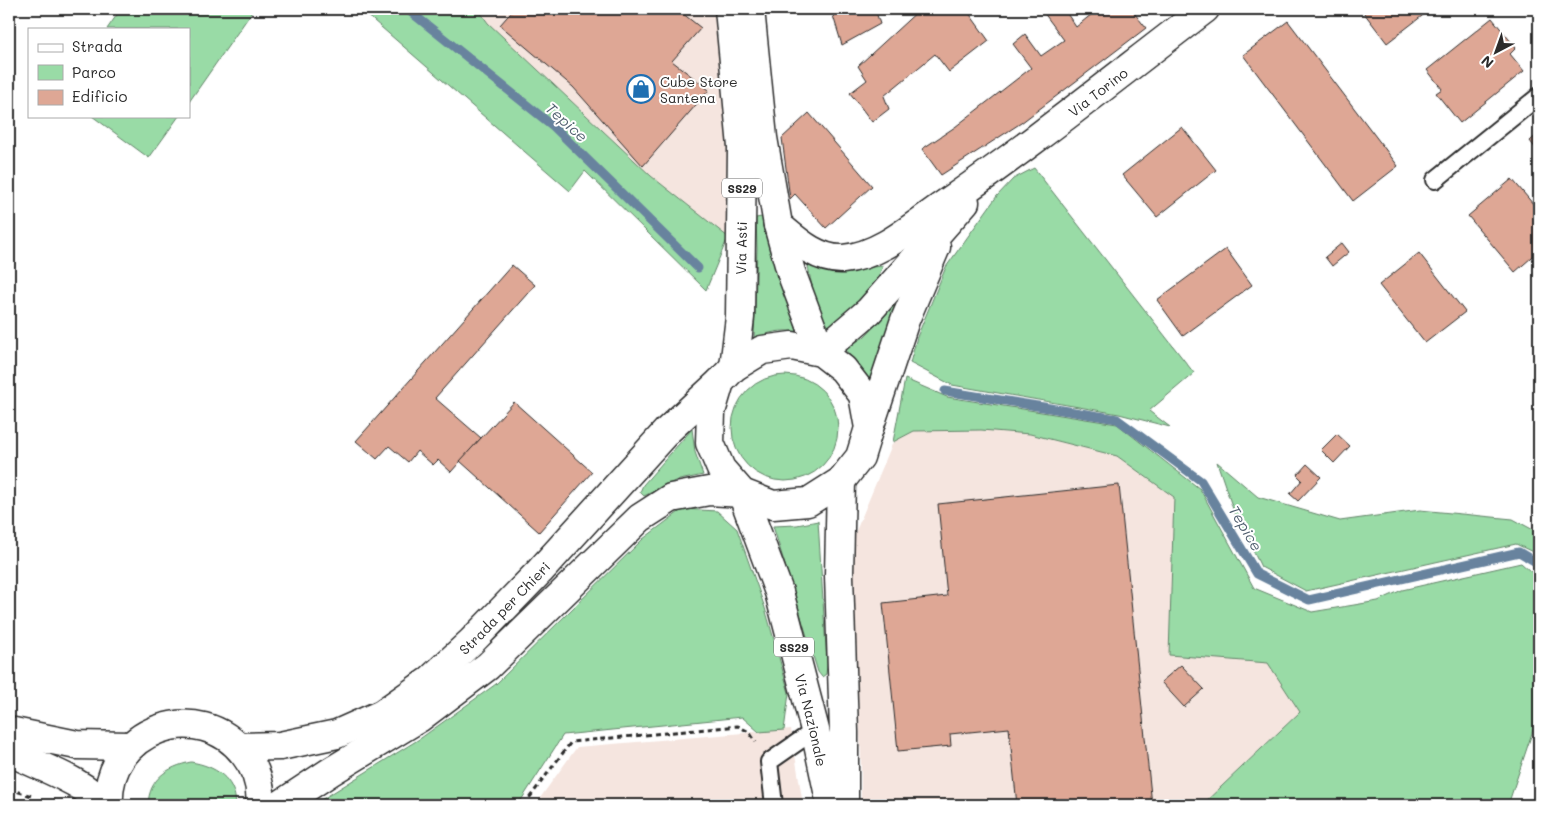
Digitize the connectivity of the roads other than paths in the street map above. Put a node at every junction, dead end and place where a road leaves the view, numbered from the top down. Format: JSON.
{"nodes":[{"id":1,"x":728,"y":9,"type":"edge"},
{"id":2,"x":750,"y":9,"type":"edge"},
{"id":3,"x":1205,"y":9,"type":"edge"},
{"id":4,"x":1539,"y":96,"type":"edge"},
{"id":5,"x":991,"y":172,"type":"junction"},
{"id":6,"x":1435,"y":180,"type":"dead end"},
{"id":7,"x":778,"y":225,"type":"junction"},
{"id":8,"x":944,"y":226,"type":"junction"},
{"id":9,"x":822,"y":352,"type":"junction"},
{"id":10,"x":727,"y":374,"type":"junction"},
{"id":11,"x":869,"y":428,"type":"junction"},
{"id":12,"x":841,"y":481,"type":"junction"},
{"id":13,"x":742,"y":494,"type":"junction"},
{"id":14,"x":815,"y":730,"type":"junction"},
{"id":15,"x":9,"y":731,"type":"edge"},
{"id":16,"x":130,"y":746,"type":"junction"},
{"id":17,"x":239,"y":747,"type":"junction"},
{"id":18,"x":9,"y":750,"type":"edge"},
{"id":19,"x":103,"y":805,"type":"edge"},
{"id":20,"x":109,"y":805,"type":"edge"},
{"id":21,"x":260,"y":805,"type":"edge"},
{"id":22,"x":280,"y":805,"type":"edge"},
{"id":23,"x":774,"y":805,"type":"edge"},
{"id":24,"x":831,"y":805,"type":"edge"},
{"id":25,"x":844,"y":805,"type":"edge"}],
"edges":[{"from":1,"to":10,"type":"main road","name":"Via Asti","number":"SS29"},
{"from":2,"to":7,"type":"main road","number":"SS29"},
{"from":3,"to":5,"type":"main road","name":"Via Torino"},
{"from":4,"to":6,"type":"lane"},
{"from":5,"to":7,"type":"main road","name":"Via Torino"},
{"from":5,"to":8,"type":"main road","name":"Via Torino"},
{"from":7,"to":9,"type":"main road","number":"SS29"},
{"from":8,"to":9,"type":"main road","name":"Via Torino"},
{"from":8,"to":11,"type":"main road","name":"Via Torino"},
{"from":9,"to":10,"type":"main road"},
{"from":9,"to":11,"type":"main road"},
{"from":10,"to":13,"type":"main road","name":"Via Nazionale"},
{"from":10,"to":17,"type":"main road","name":"Strada per Chieri"},
{"from":11,"to":12,"type":"main road"},
{"from":12,"to":13,"type":"main road"},
{"from":12,"to":25,"type":"main road","name":"Via Nazionale"},
{"from":13,"to":14,"type":"main road","name":"Via Nazionale","number":"SS29"},
{"from":13,"to":22,"type":"main road","name":"Strada per Chieri"},
{"from":14,"to":23,"type":"lane"},
{"from":14,"to":24,"type":"main road","name":"Via Nazionale","number":"SS29"},
{"from":15,"to":16,"type":"main road"},
{"from":16,"to":17,"type":"main road"},
{"from":16,"to":20,"type":"main road"},
{"from":17,"to":21,"type":"main road"},
{"from":18,"to":19,"type":"main road"}]}
